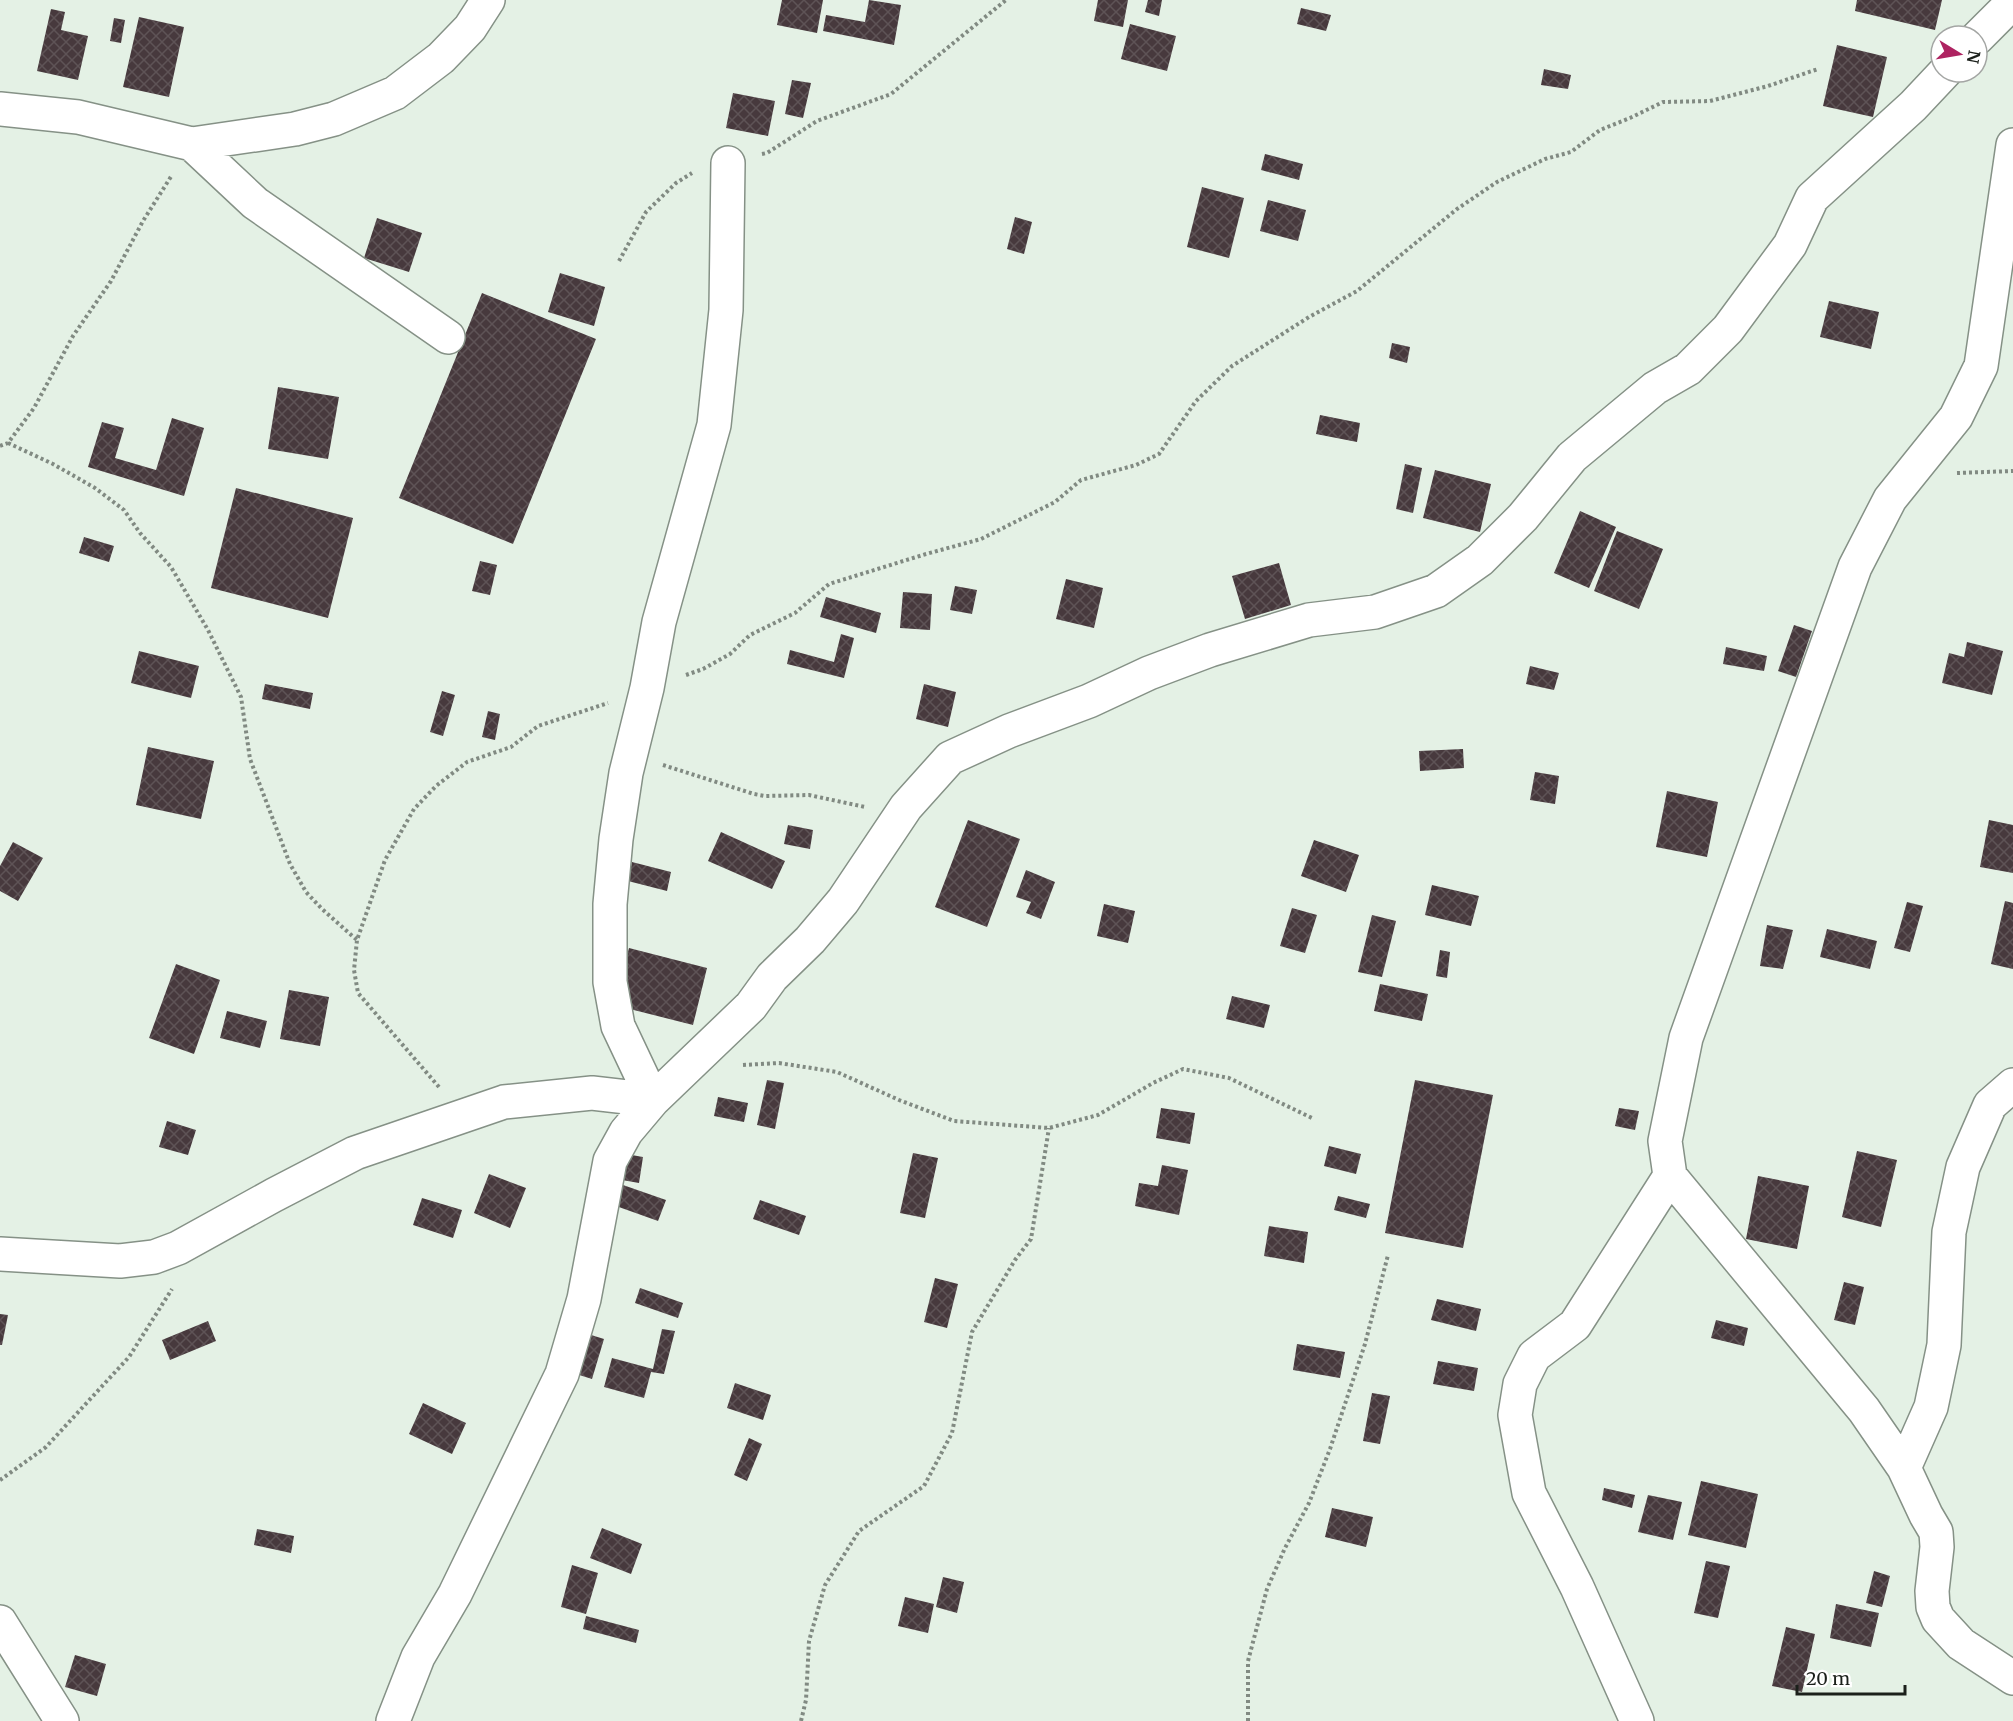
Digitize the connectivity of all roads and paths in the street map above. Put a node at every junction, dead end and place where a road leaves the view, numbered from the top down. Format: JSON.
{"nodes":[{"id":1,"x":489,"y":0,"type":"edge"},
{"id":2,"x":1006,"y":0,"type":"edge"},
{"id":3,"x":2013,"y":2,"type":"edge"},
{"id":4,"x":1989,"y":26,"type":"edge"},
{"id":5,"x":1818,"y":69,"type":"dead end"},
{"id":6,"x":1934,"y":84,"type":"edge"},
{"id":7,"x":0,"y":109,"type":"edge"},
{"id":8,"x":192,"y":144,"type":"junction"},
{"id":9,"x":2013,"y":145,"type":"edge"},
{"id":10,"x":728,"y":163,"type":"junction"},
{"id":11,"x":619,"y":261,"type":"dead end"},
{"id":12,"x":448,"y":337,"type":"dead end"},
{"id":13,"x":8,"y":444,"type":"junction"},
{"id":14,"x":0,"y":446,"type":"edge"},
{"id":15,"x":2013,"y":471,"type":"edge"},
{"id":16,"x":1910,"y":475,"type":"junction"},
{"id":17,"x":647,"y":688,"type":"junction"},
{"id":18,"x":631,"y":749,"type":"junction"},
{"id":19,"x":901,"y":816,"type":"junction"},
{"id":20,"x":357,"y":940,"type":"junction"},
{"id":21,"x":688,"y":1067,"type":"junction"},
{"id":22,"x":2013,"y":1085,"type":"edge"},
{"id":23,"x":653,"y":1100,"type":"junction"},
{"id":24,"x":465,"y":1114,"type":"junction"},
{"id":25,"x":1314,"y":1119,"type":"dead end"},
{"id":26,"x":1049,"y":1128,"type":"junction"},
{"id":27,"x":1671,"y":1176,"type":"junction"},
{"id":28,"x":0,"y":1254,"type":"edge"},
{"id":29,"x":1388,"y":1255,"type":"dead end"},
{"id":30,"x":173,"y":1287,"type":"dead end"},
{"id":31,"x":1904,"y":1468,"type":"junction"},
{"id":32,"x":0,"y":1480,"type":"edge"},
{"id":33,"x":0,"y":1622,"type":"edge"},
{"id":34,"x":2013,"y":1678,"type":"edge"},
{"id":35,"x":62,"y":1721,"type":"edge"},
{"id":36,"x":393,"y":1721,"type":"edge"},
{"id":37,"x":801,"y":1721,"type":"edge"},
{"id":38,"x":1248,"y":1721,"type":"edge"},
{"id":39,"x":1638,"y":1721,"type":"edge"}],
"edges":[{"from":1,"to":8,"type":"street"},
{"from":2,"to":10,"type":"path"},
{"from":3,"to":4,"type":"street"},
{"from":5,"to":17,"type":"path"},
{"from":6,"to":19,"type":"street"},
{"from":7,"to":8,"type":"street"},
{"from":8,"to":12,"type":"street"},
{"from":8,"to":13,"type":"path"},
{"from":9,"to":16,"type":"street"},
{"from":10,"to":11,"type":"path"},
{"from":10,"to":17,"type":"street"},
{"from":13,"to":14,"type":"path"},
{"from":13,"to":20,"type":"path"},
{"from":15,"to":16,"type":"path"},
{"from":16,"to":27,"type":"street"},
{"from":17,"to":18,"type":"street"},
{"from":17,"to":20,"type":"path"},
{"from":18,"to":19,"type":"path"},
{"from":18,"to":23,"type":"street"},
{"from":19,"to":21,"type":"street"},
{"from":20,"to":24,"type":"path"},
{"from":21,"to":23,"type":"street"},
{"from":21,"to":26,"type":"path"},
{"from":22,"to":31,"type":"street"},
{"from":23,"to":24,"type":"street"},
{"from":23,"to":36,"type":"street"},
{"from":24,"to":28,"type":"street"},
{"from":25,"to":26,"type":"path"},
{"from":26,"to":37,"type":"path"},
{"from":27,"to":31,"type":"street"},
{"from":27,"to":39,"type":"street"},
{"from":29,"to":38,"type":"path"},
{"from":30,"to":32,"type":"path"},
{"from":31,"to":34,"type":"street"},
{"from":33,"to":35,"type":"street"}]}
